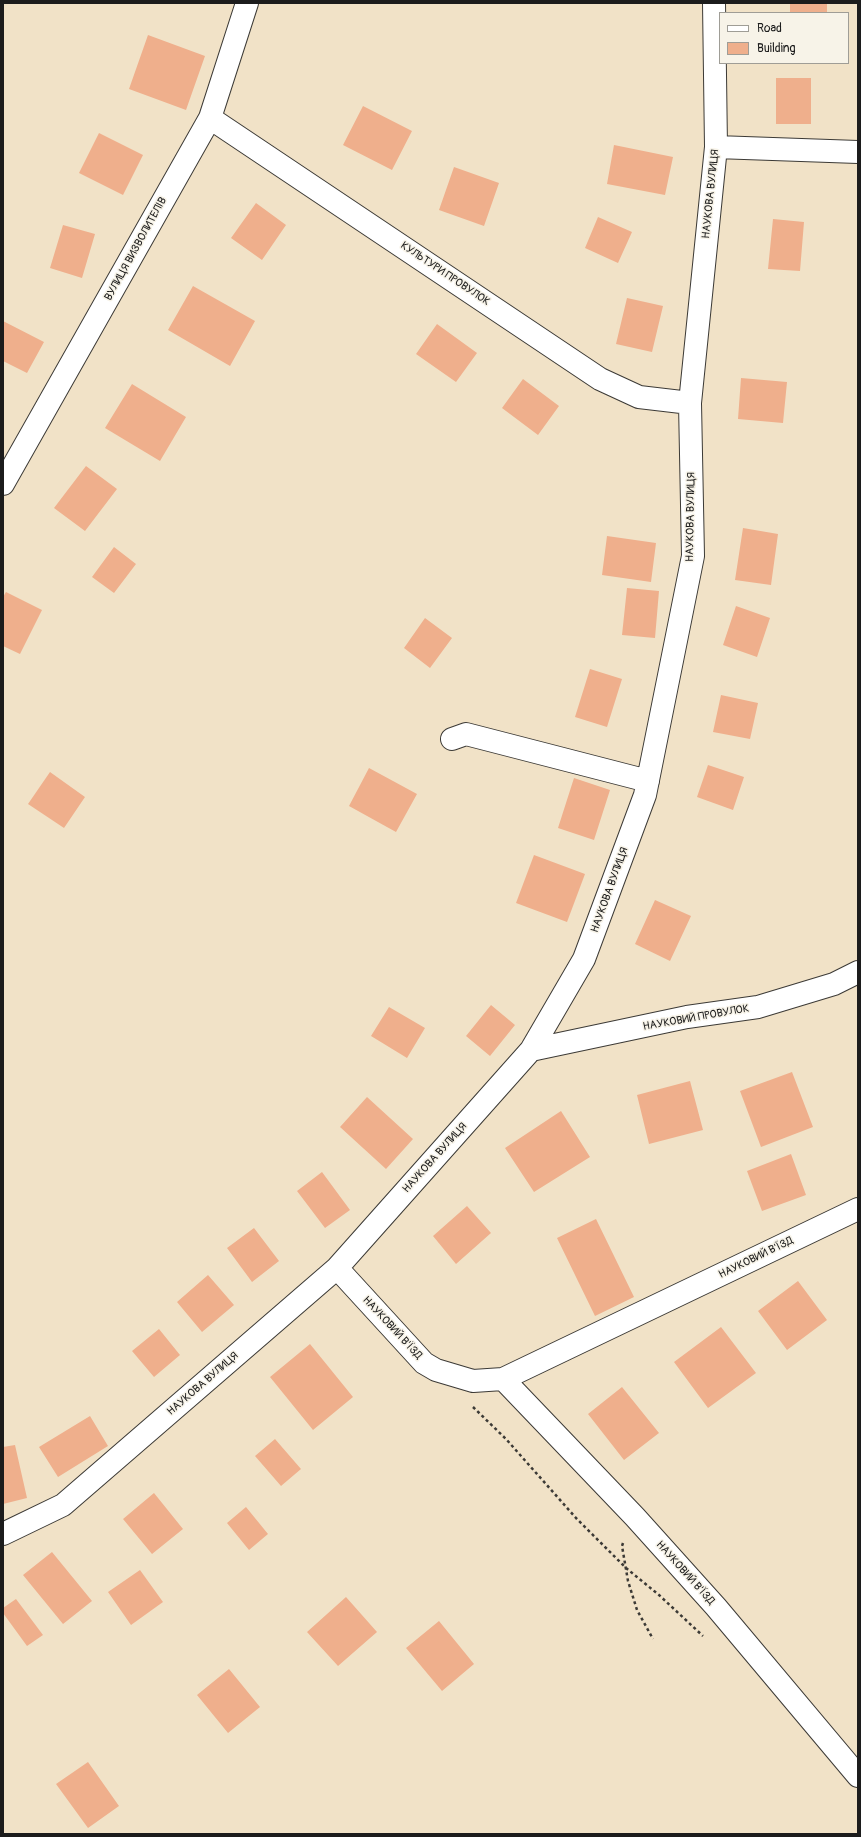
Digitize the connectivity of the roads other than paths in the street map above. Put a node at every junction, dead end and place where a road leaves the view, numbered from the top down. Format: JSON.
{"nodes":[{"id":1,"x":247,"y":3,"type":"edge"},
{"id":2,"x":714,"y":3,"type":"edge"},
{"id":3,"x":210,"y":118,"type":"junction"},
{"id":4,"x":716,"y":147,"type":"junction"},
{"id":5,"x":858,"y":152,"type":"edge"},
{"id":6,"x":690,"y":403,"type":"junction"},
{"id":7,"x":3,"y":484,"type":"edge"},
{"id":8,"x":452,"y":739,"type":"dead end"},
{"id":9,"x":648,"y":781,"type":"junction"},
{"id":10,"x":858,"y":972,"type":"edge"},
{"id":11,"x":531,"y":1050,"type":"junction"},
{"id":12,"x":858,"y":1209,"type":"edge"},
{"id":13,"x":337,"y":1268,"type":"junction"},
{"id":14,"x":503,"y":1379,"type":"junction"},
{"id":15,"x":3,"y":1534,"type":"edge"},
{"id":16,"x":858,"y":1776,"type":"edge"}],
"edges":[{"from":1,"to":3,"type":"street","name":"ВУЛИЦЯ ВИЗВОЛИТЕЛІВ"},
{"from":2,"to":4,"type":"street","name":"НАУКОВА ВУЛИЦЯ"},
{"from":3,"to":6,"type":"street","name":"КУЛЬТУРИ ПРОВУЛОК"},
{"from":3,"to":7,"type":"street","name":"ВУЛИЦЯ ВИЗВОЛИТЕЛІВ"},
{"from":4,"to":5,"type":"street"},
{"from":4,"to":6,"type":"street","name":"НАУКОВА ВУЛИЦЯ"},
{"from":6,"to":9,"type":"street","name":"НАУКОВА ВУЛИЦЯ"},
{"from":8,"to":9,"type":"street"},
{"from":9,"to":11,"type":"street","name":"НАУКОВА ВУЛИЦЯ"},
{"from":10,"to":11,"type":"street","name":"НАУКОВИЙ ПРОВУЛОК"},
{"from":11,"to":13,"type":"street","name":"НАУКОВА ВУЛИЦЯ"},
{"from":12,"to":14,"type":"street","name":"НАУКОВИЙ В'ЇЗД"},
{"from":13,"to":14,"type":"street","name":"НАУКОВИЙ В'ЇЗД"},
{"from":13,"to":15,"type":"street","name":"НАУКОВА ВУЛИЦЯ"},
{"from":14,"to":16,"type":"street","name":"НАУКОВИЙ В'ЇЗД"}]}
